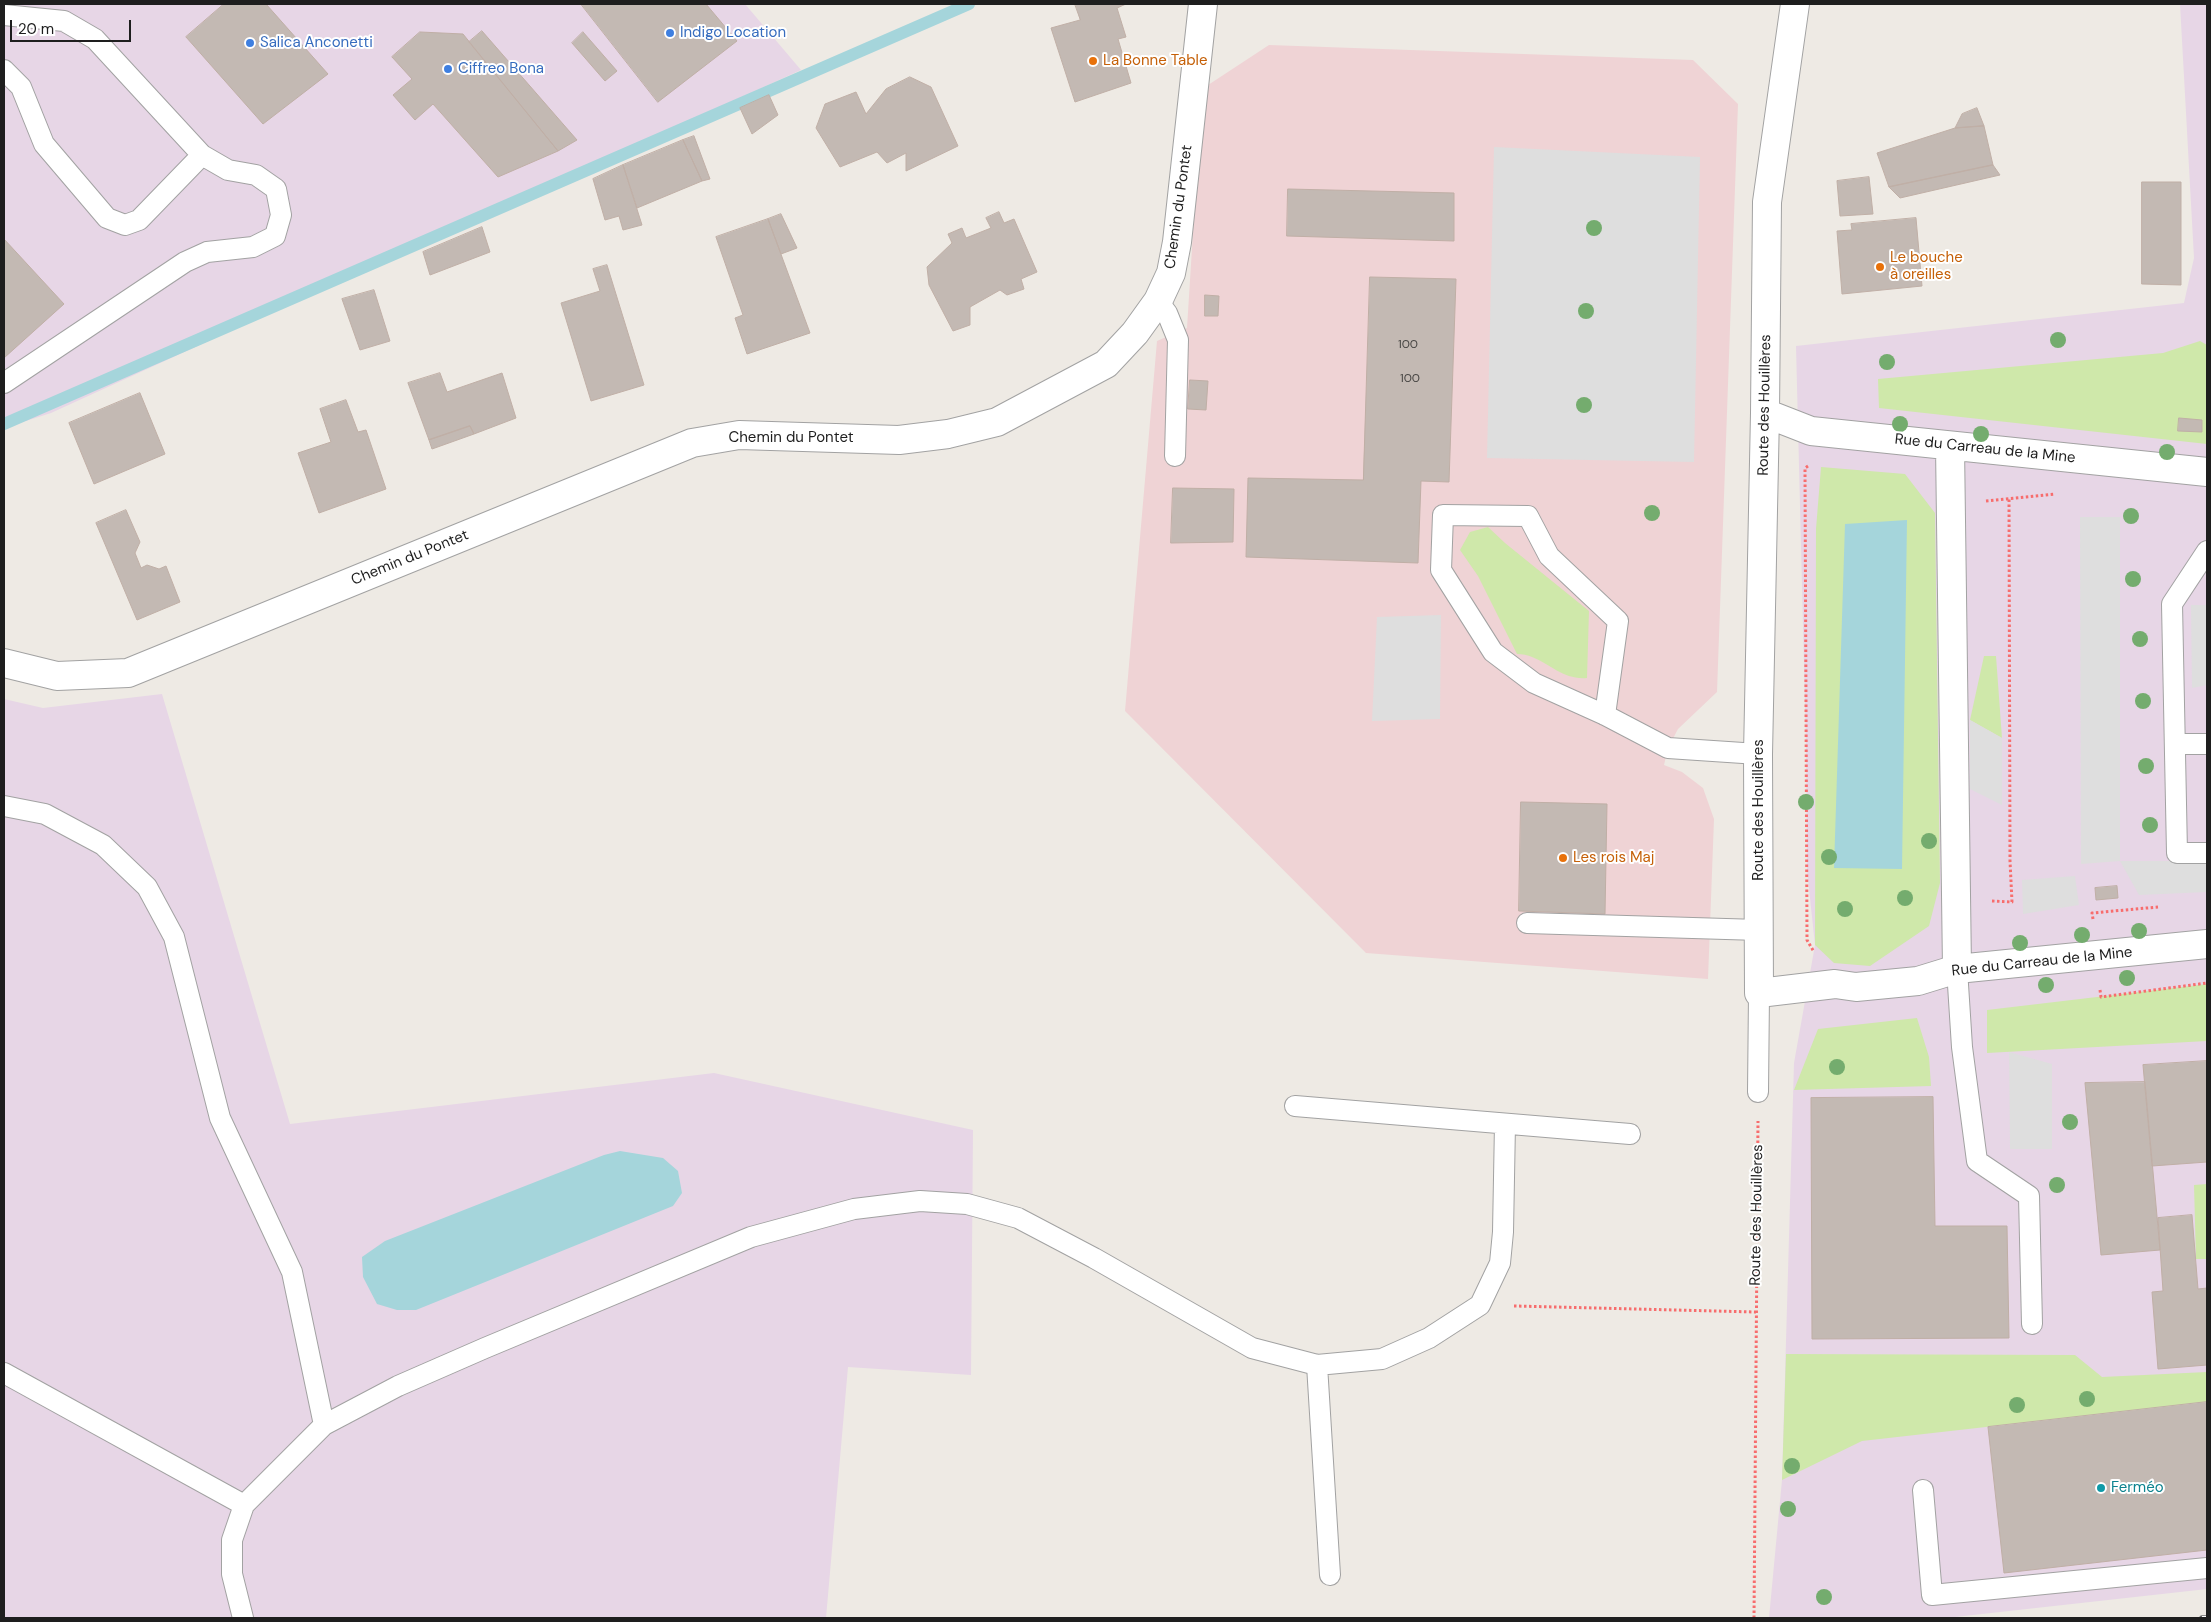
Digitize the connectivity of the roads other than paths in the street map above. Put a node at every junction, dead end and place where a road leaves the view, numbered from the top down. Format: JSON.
{"nodes":[{"id":1,"x":1202,"y":4,"type":"edge"},
{"id":2,"x":1795,"y":4,"type":"edge"},
{"id":3,"x":4,"y":16,"type":"edge"},
{"id":4,"x":4,"y":70,"type":"edge"},
{"id":5,"x":202,"y":155,"type":"junction"},
{"id":6,"x":1158,"y":302,"type":"junction"},
{"id":7,"x":4,"y":383,"type":"edge"},
{"id":8,"x":1765,"y":413,"type":"junction"},
{"id":9,"x":1950,"y":446,"type":"junction"},
{"id":10,"x":1175,"y":456,"type":"dead end"},
{"id":11,"x":2207,"y":472,"type":"edge"},
{"id":12,"x":2207,"y":550,"type":"edge"},
{"id":13,"x":4,"y":663,"type":"edge"},
{"id":14,"x":1605,"y":715,"type":"junction"},
{"id":15,"x":2175,"y":744,"type":"junction"},
{"id":16,"x":2207,"y":744,"type":"edge"},
{"id":17,"x":1758,"y":754,"type":"junction"},
{"id":18,"x":4,"y":806,"type":"edge"},
{"id":19,"x":2207,"y":853,"type":"edge"},
{"id":20,"x":1528,"y":923,"type":"dead end"},
{"id":21,"x":1759,"y":930,"type":"junction"},
{"id":22,"x":2207,"y":944,"type":"edge"},
{"id":23,"x":1957,"y":969,"type":"junction"},
{"id":24,"x":1760,"y":993,"type":"junction"},
{"id":25,"x":1758,"y":1092,"type":"road end"},
{"id":26,"x":1295,"y":1106,"type":"dead end"},
{"id":27,"x":1505,"y":1124,"type":"junction"},
{"id":28,"x":1630,"y":1134,"type":"dead end"},
{"id":29,"x":2032,"y":1324,"type":"dead end"},
{"id":30,"x":1317,"y":1365,"type":"junction"},
{"id":31,"x":4,"y":1373,"type":"edge"},
{"id":32,"x":324,"y":1425,"type":"junction"},
{"id":33,"x":1923,"y":1490,"type":"dead end"},
{"id":34,"x":244,"y":1505,"type":"junction"},
{"id":35,"x":2207,"y":1568,"type":"edge"},
{"id":36,"x":1330,"y":1575,"type":"dead end"},
{"id":37,"x":243,"y":1618,"type":"edge"}],
"edges":[{"from":1,"to":6,"type":"street","name":"Chemin du Pontet"},
{"from":2,"to":8,"type":"street","name":"Route des Houillères"},
{"from":3,"to":5,"type":"lane"},
{"from":4,"to":5,"type":"lane"},
{"from":5,"to":7,"type":"lane"},
{"from":6,"to":10,"type":"lane"},
{"from":6,"to":13,"type":"street","name":"Chemin du Pontet"},
{"from":8,"to":9,"type":"street","name":"Rue du Carreau de la Mine"},
{"from":8,"to":17,"type":"street","name":"Route des Houillères"},
{"from":9,"to":11,"type":"street","name":"Rue du Carreau de la Mine"},
{"from":9,"to":23,"type":"street"},
{"from":12,"to":15,"type":"lane"},
{"from":14,"to":14,"type":"lane"},
{"from":14,"to":17,"type":"lane"},
{"from":15,"to":16,"type":"lane"},
{"from":15,"to":19,"type":"lane"},
{"from":17,"to":21,"type":"street","name":"Route des Houillères"},
{"from":18,"to":32,"type":"lane"},
{"from":20,"to":21,"type":"lane"},
{"from":21,"to":24,"type":"street","name":"Route des Houillères"},
{"from":22,"to":23,"type":"street","name":"Rue du Carreau de la Mine"},
{"from":23,"to":24,"type":"street","name":"Rue du Carreau de la Mine"},
{"from":23,"to":29,"type":"lane"},
{"from":24,"to":25,"type":"lane","name":"Route des Houillères"},
{"from":26,"to":27,"type":"lane"},
{"from":27,"to":28,"type":"lane"},
{"from":27,"to":30,"type":"lane"},
{"from":30,"to":32,"type":"lane"},
{"from":30,"to":36,"type":"lane"},
{"from":31,"to":34,"type":"lane"},
{"from":32,"to":34,"type":"lane"},
{"from":33,"to":35,"type":"lane"},
{"from":34,"to":37,"type":"lane"}]}
